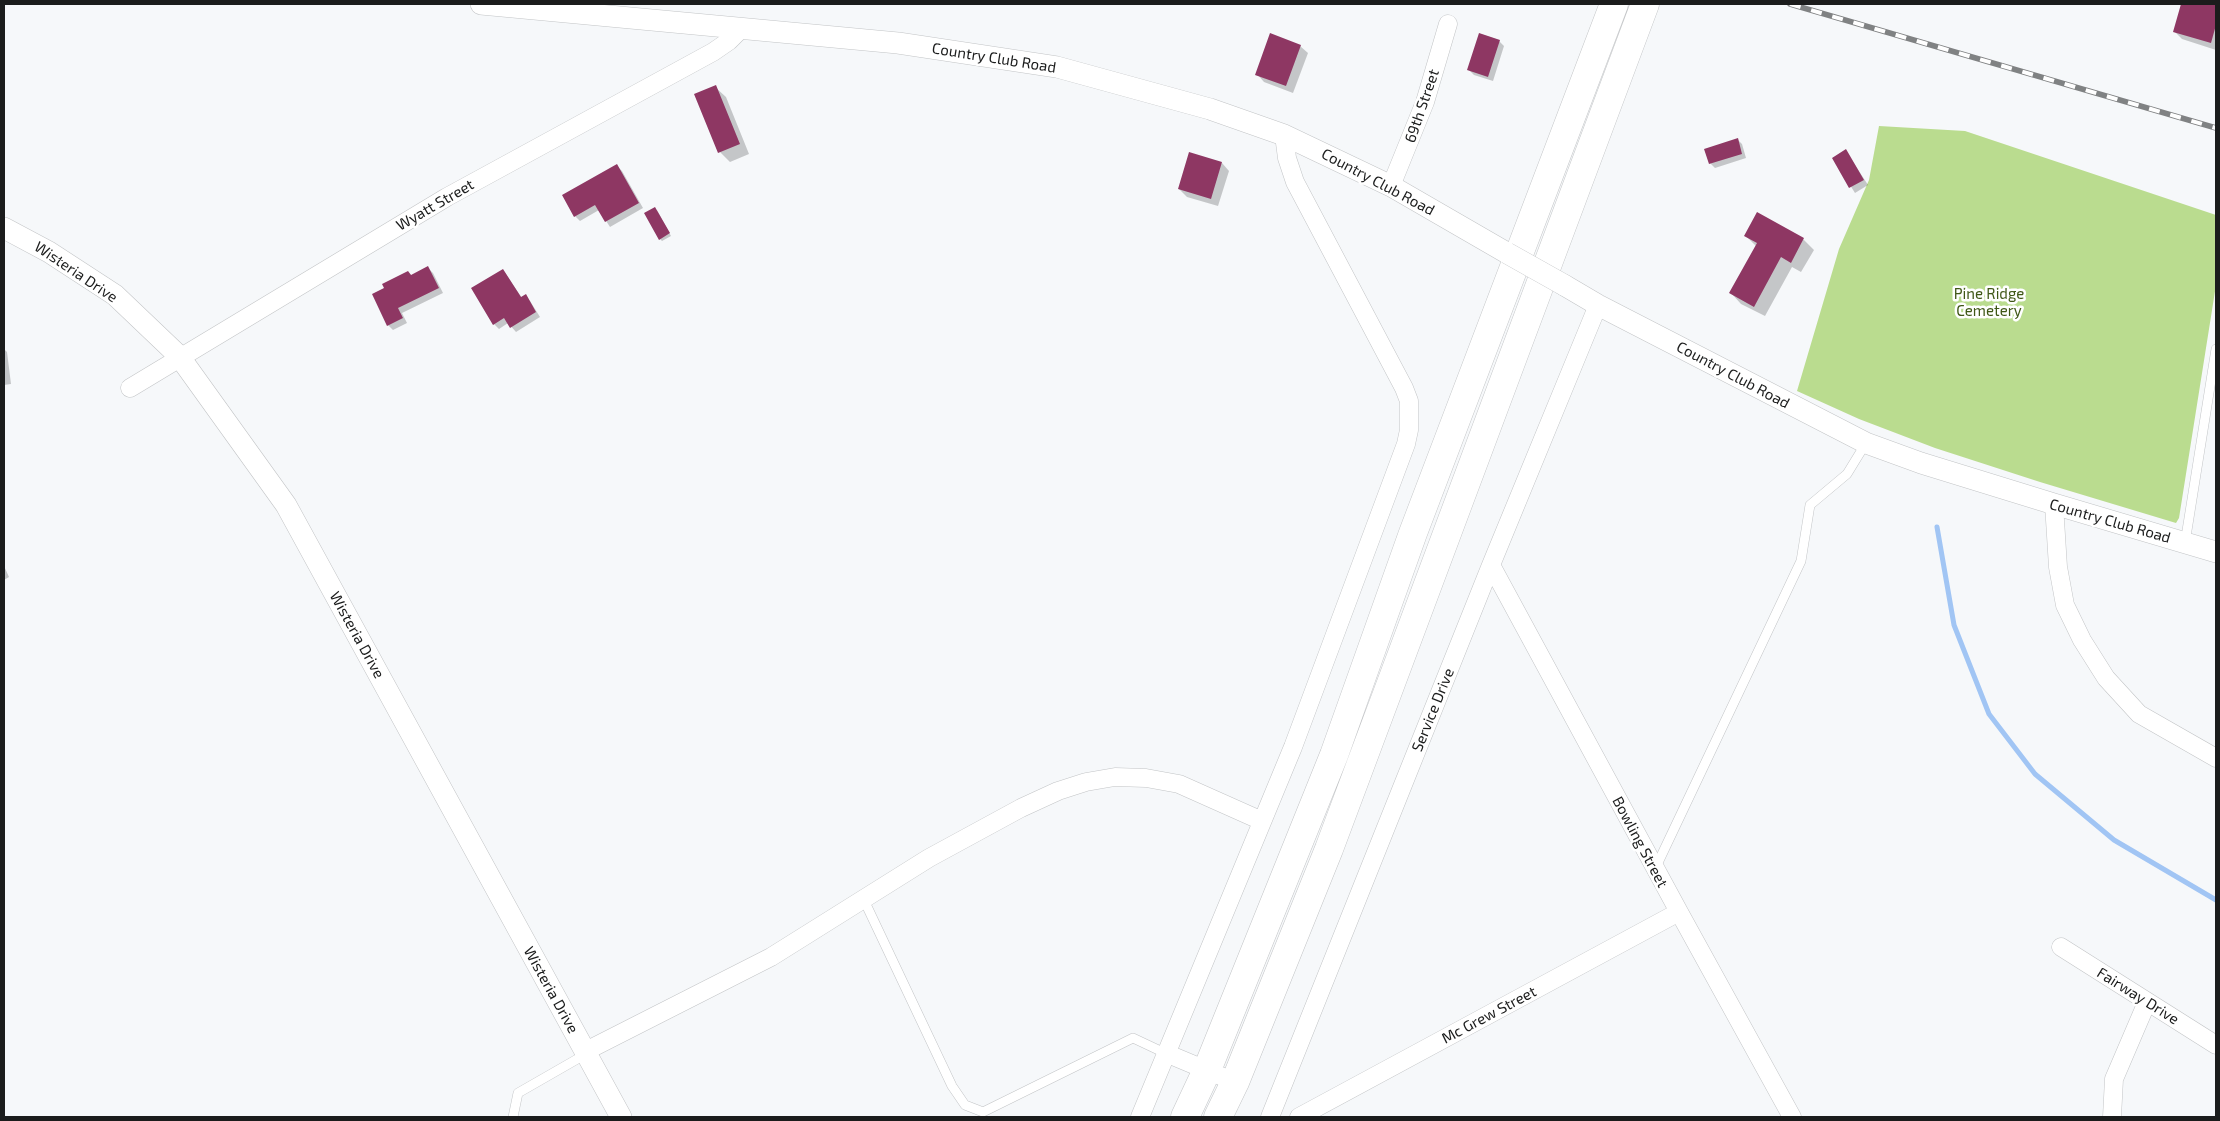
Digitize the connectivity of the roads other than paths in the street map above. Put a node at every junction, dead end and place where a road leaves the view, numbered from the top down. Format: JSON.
{"nodes":[{"id":1,"x":482,"y":4,"type":"edge"},
{"id":2,"x":1614,"y":4,"type":"edge"},
{"id":3,"x":1645,"y":4,"type":"edge"},
{"id":4,"x":1448,"y":24,"type":"dead end"},
{"id":5,"x":742,"y":28,"type":"junction"},
{"id":6,"x":1284,"y":135,"type":"junction"},
{"id":7,"x":1391,"y":186,"type":"junction"},
{"id":8,"x":4,"y":228,"type":"edge"},
{"id":9,"x":1598,"y":304,"type":"junction"},
{"id":10,"x":2216,"y":349,"type":"edge"},
{"id":11,"x":179,"y":356,"type":"junction"},
{"id":12,"x":130,"y":388,"type":"dead end"},
{"id":13,"x":1866,"y":443,"type":"junction"},
{"id":14,"x":2054,"y":504,"type":"junction"},
{"id":15,"x":2185,"y":543,"type":"junction"},
{"id":16,"x":2216,"y":552,"type":"edge"},
{"id":17,"x":1491,"y":565,"type":"junction"},
{"id":18,"x":2216,"y":758,"type":"edge"},
{"id":19,"x":1262,"y":822,"type":"junction"},
{"id":20,"x":1655,"y":869,"type":"junction"},
{"id":21,"x":863,"y":898,"type":"junction"},
{"id":22,"x":1679,"y":912,"type":"junction"},
{"id":23,"x":2061,"y":947,"type":"dead end"},
{"id":24,"x":2147,"y":1002,"type":"junction"},
{"id":25,"x":2216,"y":1045,"type":"edge"},
{"id":26,"x":585,"y":1053,"type":"junction"},
{"id":27,"x":1168,"y":1054,"type":"junction"},
{"id":28,"x":1206,"y":1070,"type":"junction"},
{"id":29,"x":1235,"y":1082,"type":"junction"},
{"id":30,"x":513,"y":1117,"type":"edge"},
{"id":31,"x":621,"y":1117,"type":"edge"},
{"id":32,"x":1140,"y":1117,"type":"edge"},
{"id":33,"x":1185,"y":1117,"type":"edge"},
{"id":34,"x":1218,"y":1117,"type":"edge"},
{"id":35,"x":1270,"y":1117,"type":"edge"},
{"id":36,"x":1299,"y":1117,"type":"edge"},
{"id":37,"x":1792,"y":1117,"type":"edge"},
{"id":38,"x":2112,"y":1117,"type":"edge"}],
"edges":[{"from":1,"to":5,"type":"street","name":"Country Club Road"},
{"from":2,"to":28,"type":"main road"},
{"from":3,"to":29,"type":"main road"},
{"from":4,"to":7,"type":"street","name":"69th Street"},
{"from":5,"to":6,"type":"street","name":"Country Club Road"},
{"from":5,"to":11,"type":"street","name":"Wyatt Street"},
{"from":6,"to":7,"type":"street","name":"Country Club Road"},
{"from":6,"to":19,"type":"street"},
{"from":7,"to":9,"type":"street","name":"Country Club Road","bridge":true},
{"from":8,"to":11,"type":"street","name":"Wisteria Drive"},
{"from":9,"to":13,"type":"street","name":"Country Club Road"},
{"from":9,"to":17,"type":"street","name":"Service Drive"},
{"from":10,"to":15,"type":"lane"},
{"from":11,"to":12,"type":"street","name":"Wyatt Street"},
{"from":11,"to":26,"type":"street","name":"Wisteria Drive"},
{"from":13,"to":14,"type":"street","name":"Country Club Road"},
{"from":13,"to":20,"type":"lane"},
{"from":14,"to":15,"type":"street","name":"Country Club Road"},
{"from":14,"to":18,"type":"street"},
{"from":15,"to":16,"type":"street","name":"Country Club Road"},
{"from":17,"to":20,"type":"street","name":"Bowling Street"},
{"from":17,"to":35,"type":"street","name":"Service Drive"},
{"from":19,"to":21,"type":"street"},
{"from":19,"to":27,"type":"street"},
{"from":20,"to":22,"type":"street","name":"Bowling Street"},
{"from":21,"to":26,"type":"street"},
{"from":21,"to":27,"type":"lane"},
{"from":22,"to":36,"type":"street","name":"Mc Grew Street"},
{"from":22,"to":37,"type":"street","name":"Bowling Street"},
{"from":23,"to":24,"type":"street","name":"Fairway Drive"},
{"from":24,"to":25,"type":"street","name":"Fairway Drive"},
{"from":24,"to":38,"type":"street"},
{"from":26,"to":30,"type":"lane"},
{"from":26,"to":31,"type":"street","name":"Wisteria Drive"},
{"from":27,"to":28,"type":"street"},
{"from":27,"to":32,"type":"street"},
{"from":28,"to":29,"type":"street"},
{"from":28,"to":33,"type":"main road"},
{"from":29,"to":34,"type":"main road"}]}
